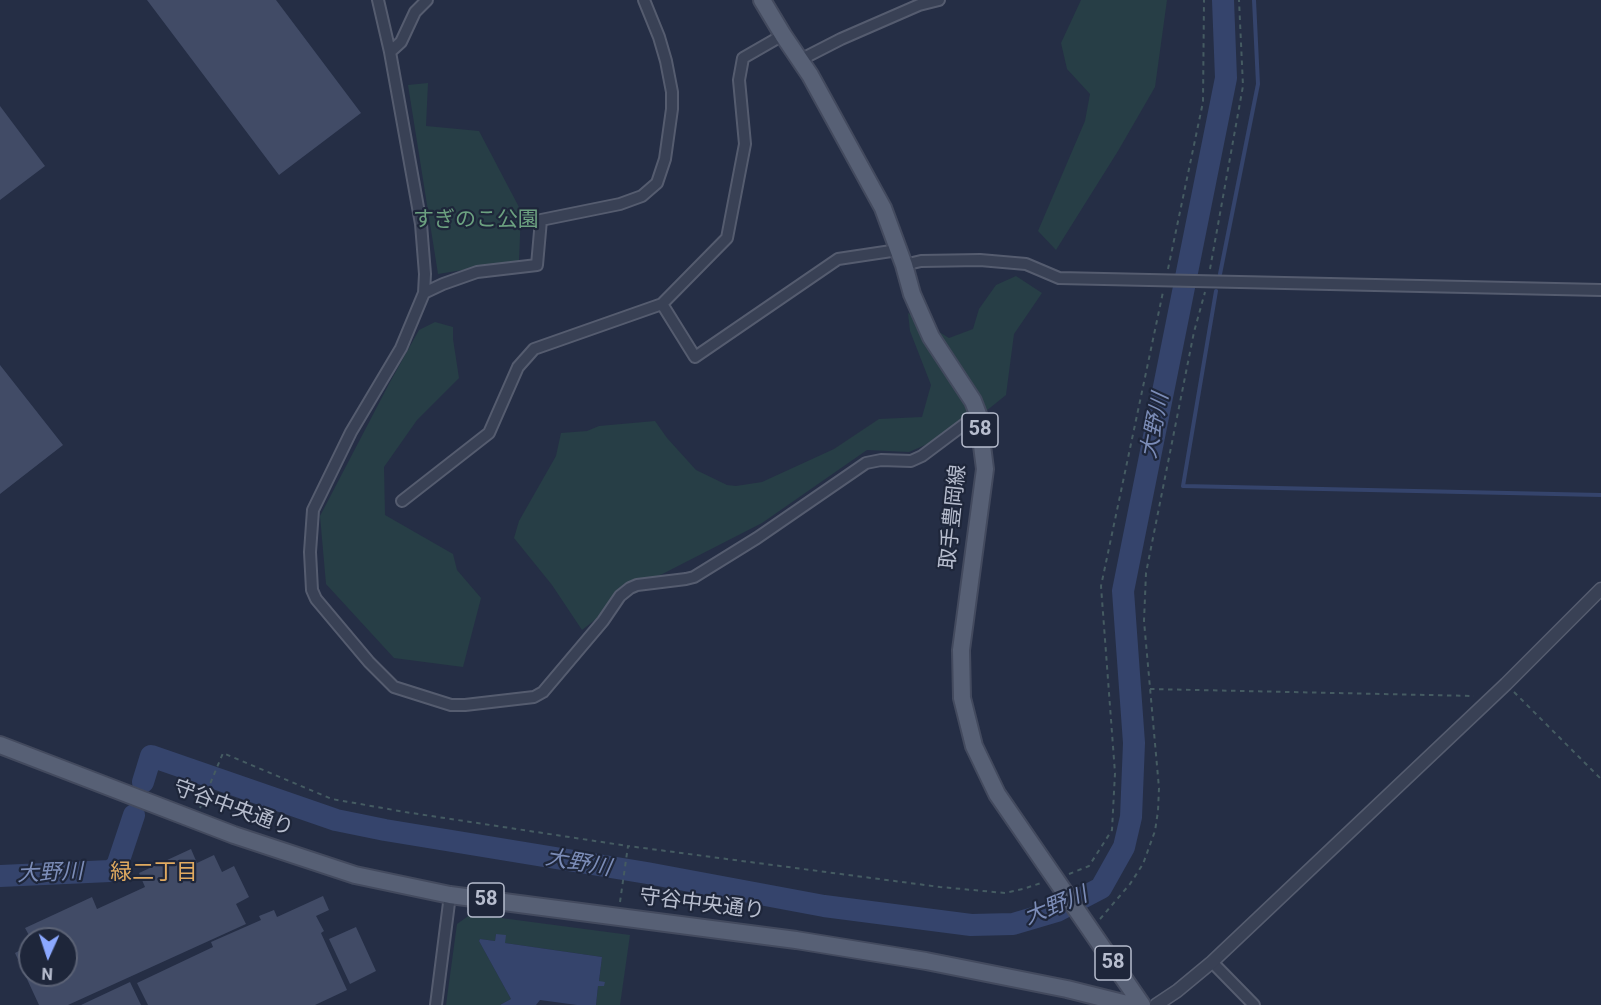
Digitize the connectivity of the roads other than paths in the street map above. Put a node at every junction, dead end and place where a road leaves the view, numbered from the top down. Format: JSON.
{"nodes":[{"id":1,"x":378,"y":0,"type":"edge"},
{"id":2,"x":428,"y":0,"type":"edge"},
{"id":3,"x":644,"y":0,"type":"edge"},
{"id":4,"x":762,"y":0,"type":"edge"},
{"id":5,"x":939,"y":0,"type":"edge"},
{"id":6,"x":783,"y":35,"type":"junction"},
{"id":7,"x":390,"y":52,"type":"junction"},
{"id":8,"x":800,"y":60,"type":"junction"},
{"id":9,"x":901,"y":258,"type":"junction"},
{"id":10,"x":1601,"y":290,"type":"edge"},
{"id":11,"x":424,"y":293,"type":"junction"},
{"id":12,"x":662,"y":304,"type":"junction"},
{"id":13,"x":978,"y":414,"type":"junction"},
{"id":14,"x":402,"y":501,"type":"dead end"},
{"id":15,"x":1601,"y":589,"type":"edge"},
{"id":16,"x":0,"y":745,"type":"edge"},
{"id":17,"x":450,"y":895,"type":"junction"},
{"id":18,"x":1212,"y":962,"type":"junction"},
{"id":19,"x":436,"y":1005,"type":"edge"},
{"id":20,"x":1131,"y":1005,"type":"edge"},
{"id":21,"x":1142,"y":1005,"type":"edge"},
{"id":22,"x":1156,"y":1005,"type":"edge"},
{"id":23,"x":1254,"y":1005,"type":"edge"}],
"edges":[{"from":1,"to":7,"type":"street"},
{"from":2,"to":7,"type":"street"},
{"from":3,"to":11,"type":"street"},
{"from":4,"to":6,"type":"main road","name":"取手豊岡線","number":"58"},
{"from":5,"to":8,"type":"street"},
{"from":6,"to":8,"type":"main road","name":"取手豊岡線","number":"58"},
{"from":6,"to":12,"type":"street"},
{"from":7,"to":11,"type":"street"},
{"from":8,"to":9,"type":"main road","name":"取手豊岡線","number":"58"},
{"from":9,"to":10,"type":"street"},
{"from":9,"to":12,"type":"street"},
{"from":9,"to":13,"type":"main road","name":"取手豊岡線","number":"58"},
{"from":11,"to":13,"type":"street"},
{"from":12,"to":14,"type":"street"},
{"from":13,"to":21,"type":"main road","name":"取手豊岡線","number":"58"},
{"from":15,"to":18,"type":"street"},
{"from":16,"to":17,"type":"main road","name":"守谷中央通り","number":"58"},
{"from":17,"to":19,"type":"street"},
{"from":17,"to":20,"type":"main road","name":"守谷中央通り","number":"58"},
{"from":18,"to":22,"type":"street"},
{"from":18,"to":23,"type":"street"}]}
